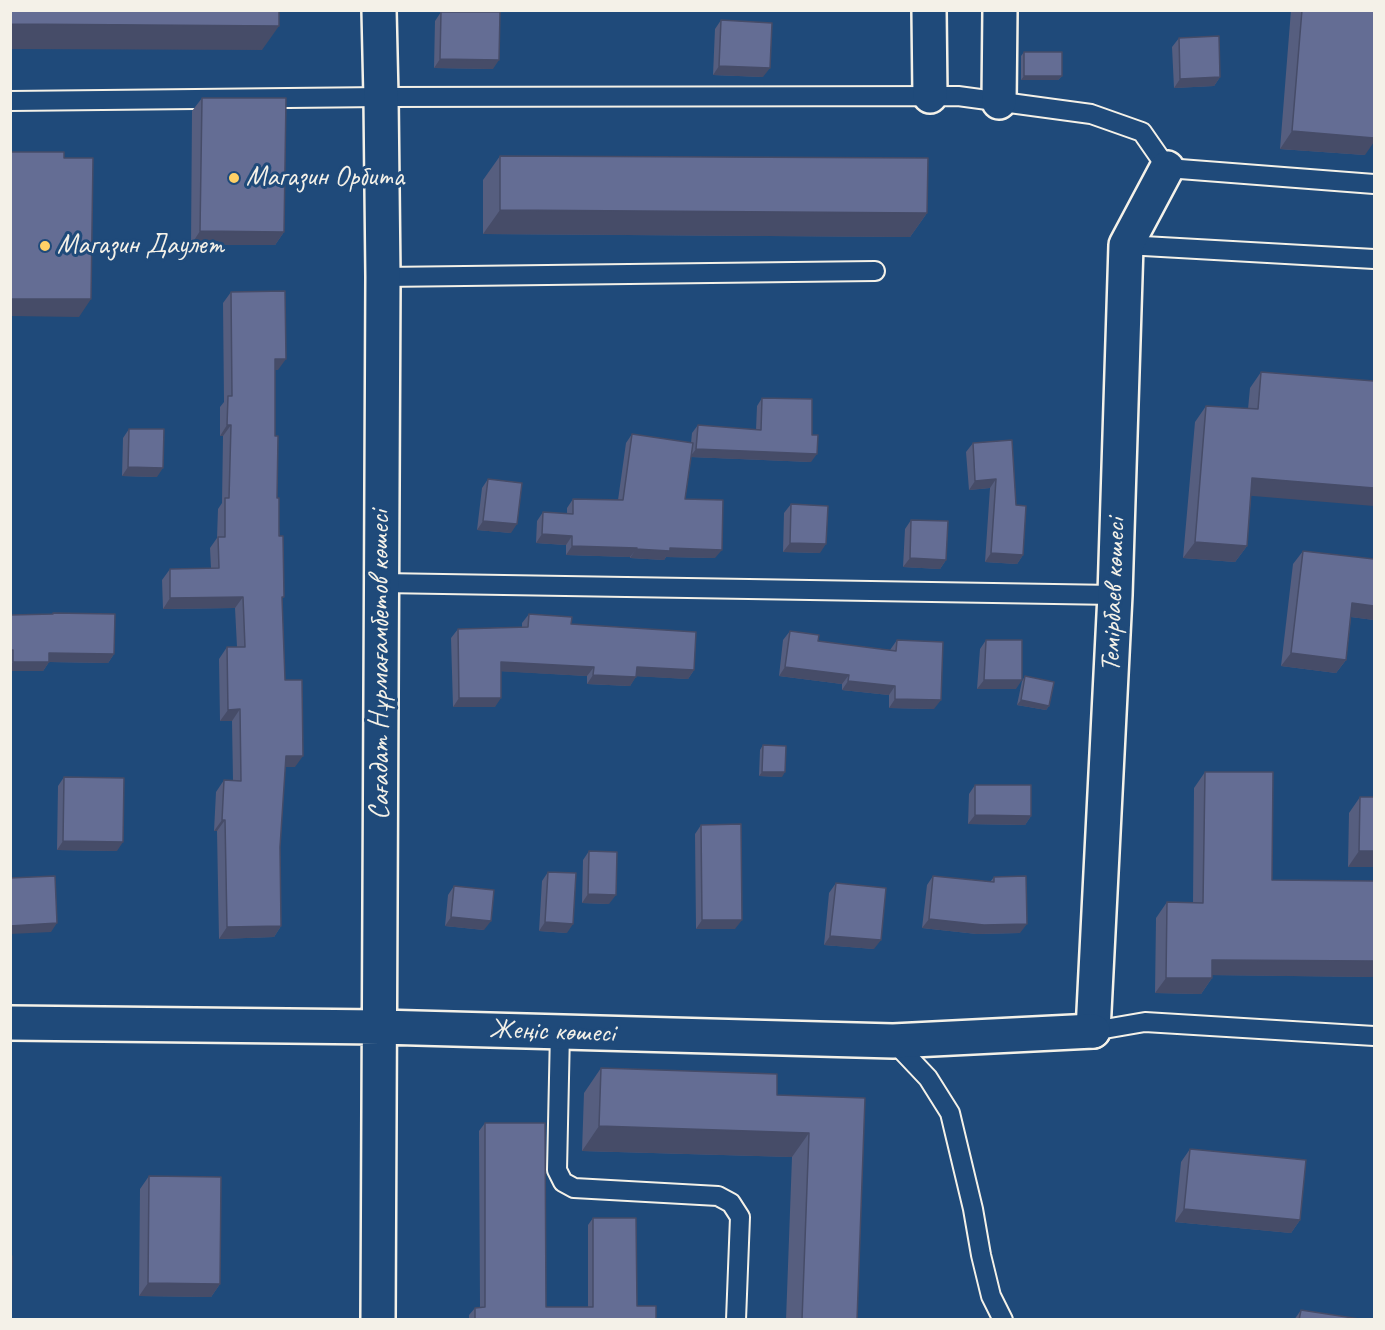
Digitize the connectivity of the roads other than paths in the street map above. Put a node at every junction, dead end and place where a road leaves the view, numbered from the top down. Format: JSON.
{"nodes":[{"id":1,"x":379,"y":10,"type":"edge"},
{"id":2,"x":929,"y":10,"type":"edge"},
{"id":3,"x":1000,"y":10,"type":"edge"},
{"id":4,"x":930,"y":96,"type":"junction"},
{"id":5,"x":381,"y":97,"type":"junction"},
{"id":6,"x":10,"y":101,"type":"edge"},
{"id":7,"x":999,"y":102,"type":"junction"},
{"id":8,"x":1167,"y":168,"type":"junction"},
{"id":9,"x":1374,"y":184,"type":"edge"},
{"id":10,"x":1126,"y":245,"type":"junction"},
{"id":11,"x":1374,"y":259,"type":"edge"},
{"id":12,"x":875,"y":271,"type":"dead end"},
{"id":13,"x":383,"y":276,"type":"junction"},
{"id":14,"x":382,"y":583,"type":"junction"},
{"id":15,"x":1115,"y":595,"type":"junction"},
{"id":16,"x":10,"y":1023,"type":"edge"},
{"id":17,"x":380,"y":1027,"type":"junction"},
{"id":18,"x":1093,"y":1031,"type":"junction"},
{"id":19,"x":560,"y":1032,"type":"junction"},
{"id":20,"x":1374,"y":1036,"type":"edge"},
{"id":21,"x":893,"y":1041,"type":"junction"},
{"id":22,"x":378,"y":1320,"type":"edge"},
{"id":23,"x":736,"y":1320,"type":"edge"},
{"id":24,"x":1003,"y":1320,"type":"edge"}],
"edges":[{"from":1,"to":5,"type":"street","name":"Сағадат Нұрмағамбетов көшесі"},
{"from":2,"to":4,"type":"street"},
{"from":3,"to":7,"type":"street"},
{"from":4,"to":5,"type":"lane"},
{"from":4,"to":7,"type":"lane"},
{"from":5,"to":6,"type":"lane"},
{"from":5,"to":13,"type":"street","name":"Сағадат Нұрмағамбетов көшесі"},
{"from":7,"to":8,"type":"lane"},
{"from":8,"to":9,"type":"lane"},
{"from":8,"to":10,"type":"street","name":"Темірбаев көшесі"},
{"from":10,"to":11,"type":"lane"},
{"from":10,"to":15,"type":"street","name":"Темірбаев көшесі"},
{"from":12,"to":13,"type":"lane"},
{"from":13,"to":14,"type":"street","name":"Сағадат Нұрмағамбетов көшесі"},
{"from":14,"to":15,"type":"lane"},
{"from":14,"to":17,"type":"street","name":"Сағадат Нұрмағамбетов көшесі"},
{"from":15,"to":18,"type":"street","name":"Темірбаев көшесі"},
{"from":16,"to":17,"type":"street","name":"Жеңіс көшесі"},
{"from":17,"to":19,"type":"street","name":"Жеңіс көшесі"},
{"from":17,"to":22,"type":"street","name":"Сағадат Нұрмағамбетов көшесі"},
{"from":18,"to":20,"type":"lane"},
{"from":18,"to":21,"type":"street","name":"Жеңіс көшесі"},
{"from":19,"to":21,"type":"street","name":"Жеңіс көшесі"},
{"from":19,"to":23,"type":"lane"},
{"from":21,"to":24,"type":"lane"}]}
